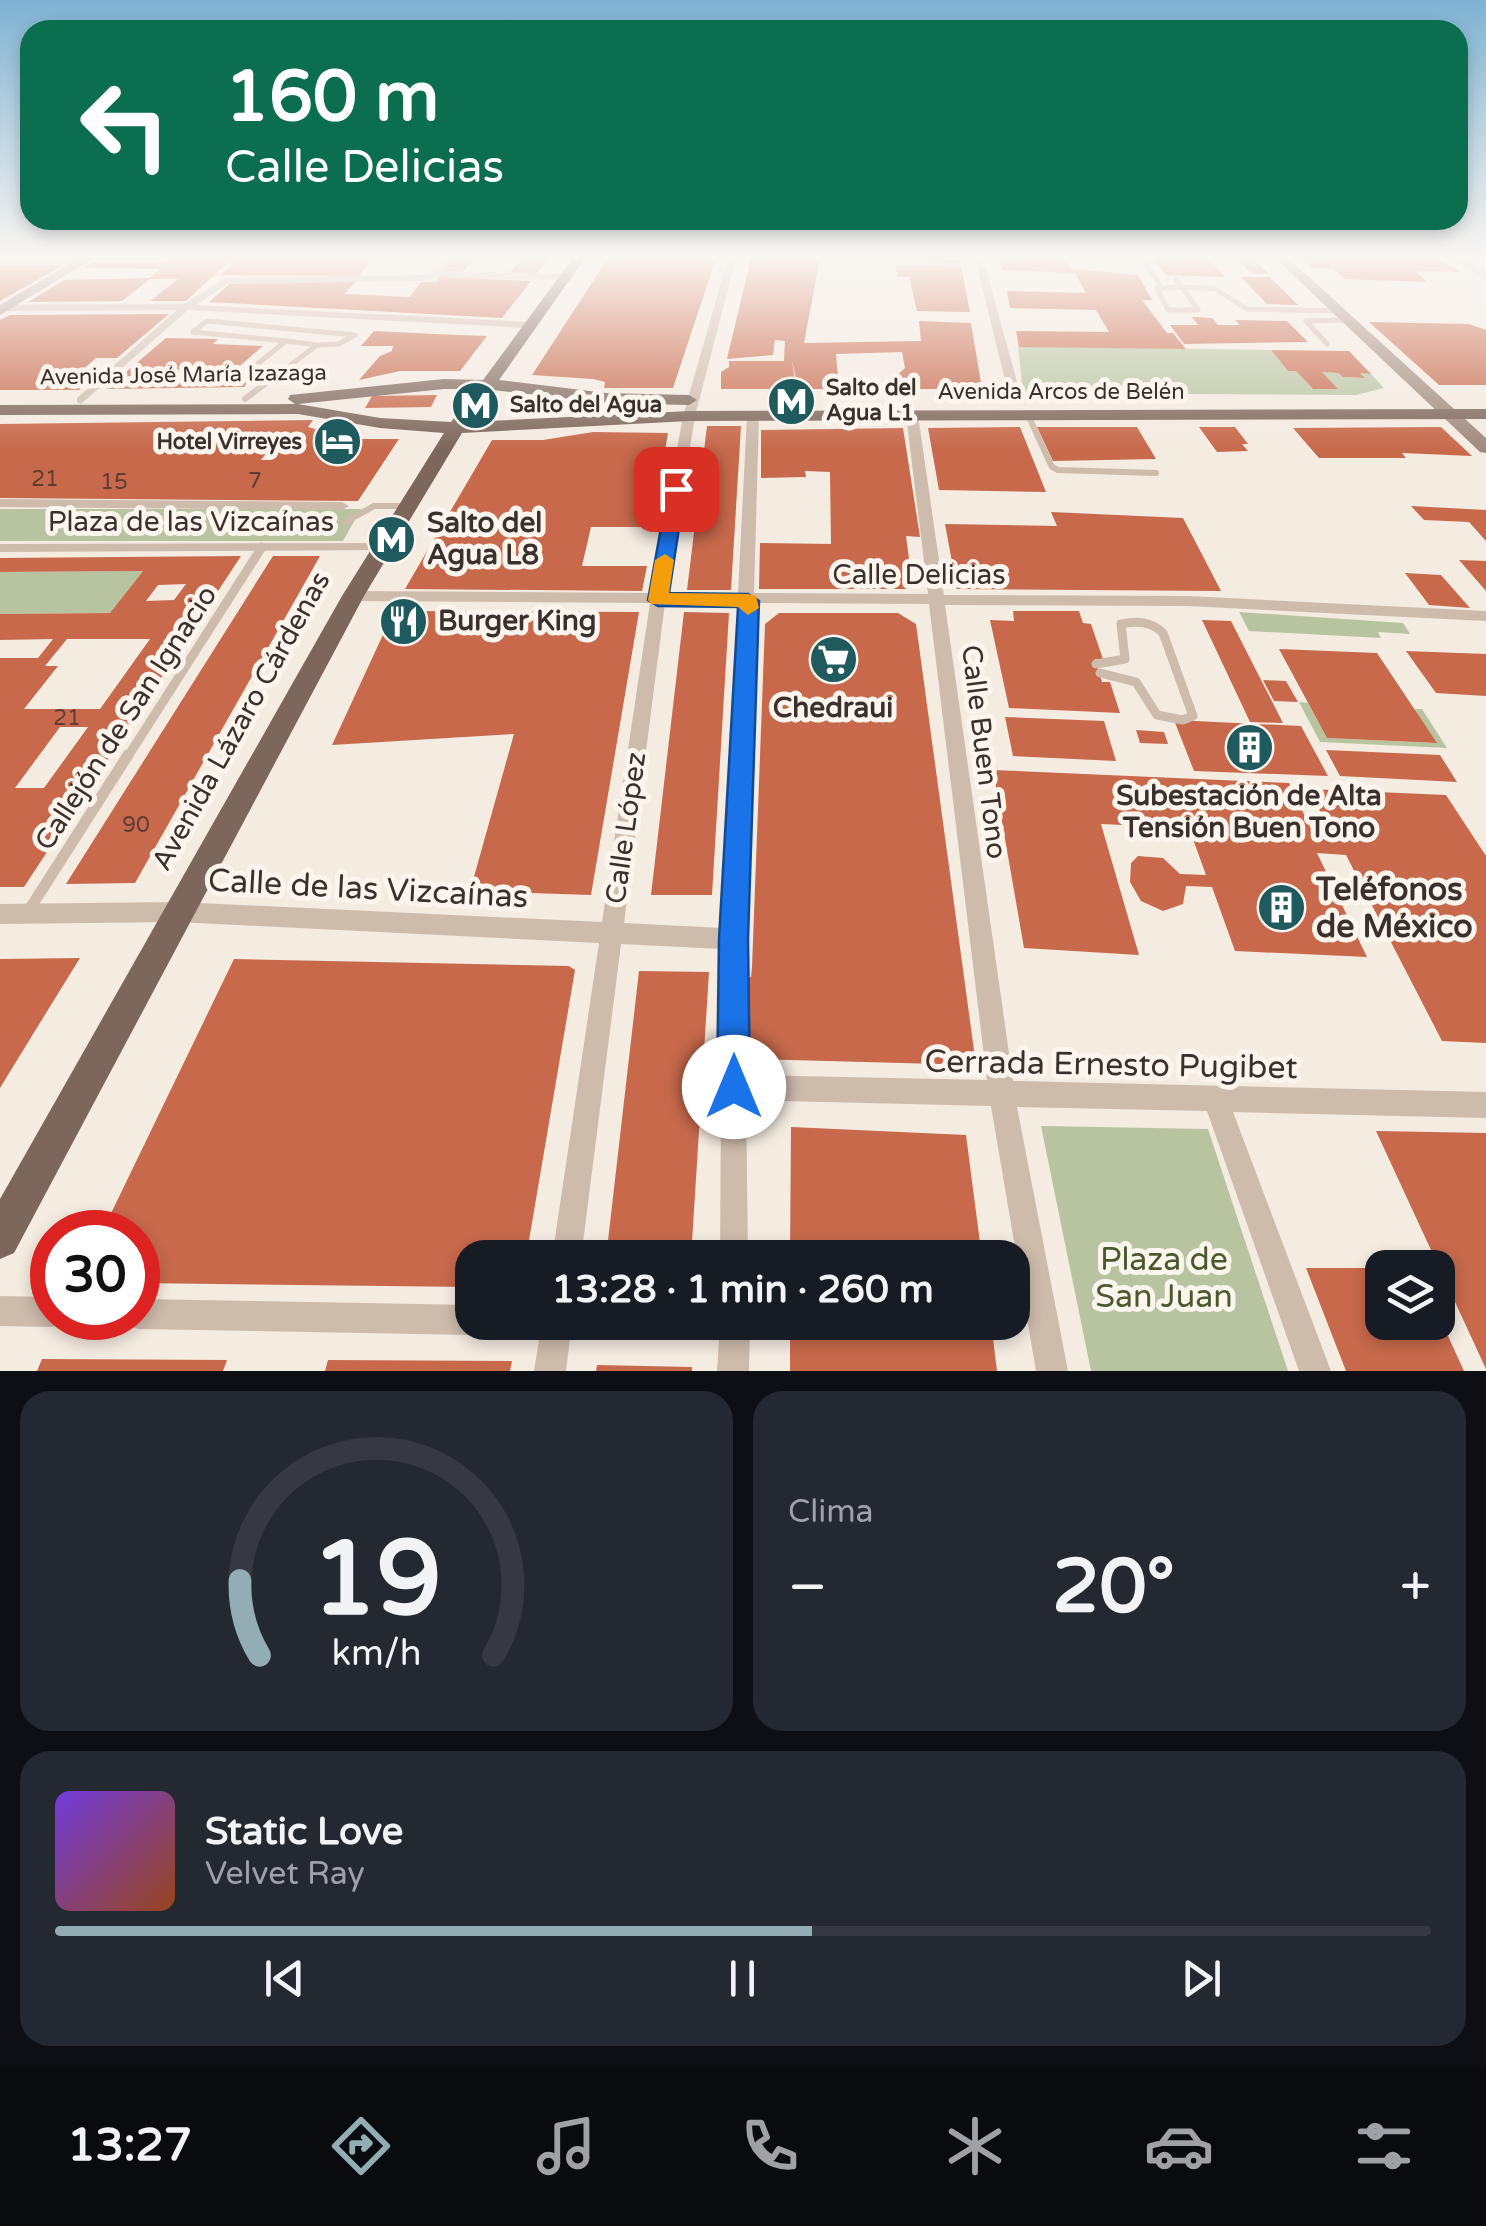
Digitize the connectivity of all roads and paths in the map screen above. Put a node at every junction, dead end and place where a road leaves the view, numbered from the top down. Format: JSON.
{"nodes":[{"id":1,"x":169,"y":322,"type":"edge"},
{"id":2,"x":206,"y":322,"type":"edge"},
{"id":3,"x":217,"y":322,"type":"edge"},
{"id":4,"x":471,"y":322,"type":"edge"},
{"id":5,"x":530,"y":322,"type":"edge"},
{"id":6,"x":714,"y":322,"type":"edge"},
{"id":7,"x":996,"y":322,"type":"edge"},
{"id":8,"x":1307,"y":322,"type":"edge"},
{"id":9,"x":1350,"y":322,"type":"edge"},
{"id":10,"x":528,"y":325,"type":"junction"},
{"id":11,"x":286,"y":341,"type":"junction"},
{"id":12,"x":1326,"y":344,"type":"dead end"},
{"id":13,"x":317,"y":345,"type":"junction"},
{"id":14,"x":277,"y":373,"type":"junction"},
{"id":15,"x":486,"y":384,"type":"junction"},
{"id":16,"x":245,"y":399,"type":"junction"},
{"id":17,"x":1434,"y":399,"type":"junction"},
{"id":18,"x":81,"y":400,"type":"junction"},
{"id":19,"x":1016,"y":400,"type":"junction"},
{"id":20,"x":0,"y":401,"type":"edge"},
{"id":21,"x":690,"y":408,"type":"junction"},
{"id":22,"x":0,"y":410,"type":"edge"},
{"id":23,"x":1451,"y":414,"type":"junction"},
{"id":24,"x":1486,"y":414,"type":"edge"},
{"id":25,"x":753,"y":415,"type":"junction"},
{"id":26,"x":912,"y":415,"type":"junction"},
{"id":27,"x":1028,"y":415,"type":"junction"},
{"id":28,"x":456,"y":428,"type":"junction"},
{"id":29,"x":1486,"y":448,"type":"edge"},
{"id":30,"x":1156,"y":473,"type":"dead end"},
{"id":31,"x":0,"y":504,"type":"edge"},
{"id":32,"x":342,"y":506,"type":"dead end"},
{"id":33,"x":408,"y":506,"type":"junction"},
{"id":34,"x":344,"y":522,"type":"dead end"},
{"id":35,"x":383,"y":546,"type":"junction"},
{"id":36,"x":262,"y":547,"type":"junction"},
{"id":37,"x":0,"y":548,"type":"edge"},
{"id":38,"x":353,"y":596,"type":"junction"},
{"id":39,"x":658,"y":600,"type":"junction"},
{"id":40,"x":937,"y":600,"type":"junction"},
{"id":41,"x":1131,"y":600,"type":"junction"},
{"id":42,"x":748,"y":601,"type":"junction"},
{"id":43,"x":1486,"y":616,"type":"edge"},
{"id":44,"x":1142,"y":622,"type":"junction"},
{"id":45,"x":178,"y":912,"type":"junction"},
{"id":46,"x":27,"y":913,"type":"junction"},
{"id":47,"x":0,"y":914,"type":"edge"},
{"id":48,"x":611,"y":933,"type":"junction"},
{"id":49,"x":733,"y":939,"type":"junction"},
{"id":50,"x":734,"y":1087,"type":"junction"},
{"id":51,"x":1002,"y":1096,"type":"junction"},
{"id":52,"x":1216,"y":1101,"type":"junction"},
{"id":53,"x":1486,"y":1105,"type":"edge"},
{"id":54,"x":13,"y":1192,"type":"edge"},
{"id":55,"x":0,"y":1239,"type":"edge"},
{"id":56,"x":568,"y":1240,"type":"edge"},
{"id":57,"x":734,"y":1240,"type":"edge"},
{"id":58,"x":0,"y":1311,"type":"edge"},
{"id":59,"x":30,"y":1312,"type":"edge"},
{"id":60,"x":160,"y":1314,"type":"edge"},
{"id":61,"x":455,"y":1320,"type":"edge"},
{"id":62,"x":554,"y":1340,"type":"edge"},
{"id":63,"x":734,"y":1340,"type":"edge"},
{"id":64,"x":550,"y":1371,"type":"edge"},
{"id":65,"x":733,"y":1371,"type":"edge"},
{"id":66,"x":1052,"y":1371,"type":"edge"},
{"id":67,"x":1315,"y":1371,"type":"edge"}],
"edges":[{"from":1,"to":18,"type":"street"},
{"from":2,"to":11,"type":"lane"},
{"from":3,"to":13,"type":"lane"},
{"from":4,"to":10,"type":"street"},
{"from":5,"to":10,"type":"main road","name":"Avenida Lázaro Cárdenas"},
{"from":6,"to":21,"type":"street","name":"Calle López"},
{"from":7,"to":19,"type":"street"},
{"from":8,"to":12,"type":"lane"},
{"from":9,"to":17,"type":"main road"},
{"from":10,"to":15,"type":"main road","name":"Avenida Lázaro Cárdenas"},
{"from":11,"to":13,"type":"lane"},
{"from":11,"to":14,"type":"lane"},
{"from":13,"to":14,"type":"lane"},
{"from":14,"to":16,"type":"lane"},
{"from":15,"to":16,"type":"main road","name":"Avenida José María Izazaga"},
{"from":15,"to":21,"type":"main road","name":"Avenida Arcos de Belén"},
{"from":15,"to":28,"type":"main road","name":"Avenida Lázaro Cárdenas"},
{"from":16,"to":18,"type":"main road","name":"Avenida José María Izazaga"},
{"from":17,"to":19,"type":"main road","name":"Avenida Arcos de Belén"},
{"from":17,"to":23,"type":"main road"},
{"from":18,"to":20,"type":"main road","name":"Avenida José María Izazaga"},
{"from":19,"to":21,"type":"main road","name":"Avenida Arcos de Belén"},
{"from":21,"to":25,"type":"main road","name":"Avenida Arcos de Belén"},
{"from":21,"to":28,"type":"main road","name":"Avenida Arcos de Belén"},
{"from":21,"to":39,"type":"street","name":"Calle López"},
{"from":22,"to":28,"type":"main road","name":"Avenida José María Izazaga"},
{"from":23,"to":24,"type":"main road","name":"Avenida Arcos de Belén"},
{"from":23,"to":27,"type":"main road","name":"Avenida Arcos de Belén"},
{"from":23,"to":29,"type":"main road"},
{"from":25,"to":26,"type":"main road","name":"Avenida Arcos de Belén"},
{"from":25,"to":42,"type":"street"},
{"from":26,"to":27,"type":"main road","name":"Avenida Arcos de Belén"},
{"from":26,"to":40,"type":"street","name":"Calle Buen Tono"},
{"from":27,"to":30,"type":"lane"},
{"from":28,"to":33,"type":"main road","name":"Avenida Lázaro Cárdenas"},
{"from":31,"to":32,"type":"street"},
{"from":33,"to":34,"type":"lane"},
{"from":33,"to":35,"type":"main road","name":"Avenida Lázaro Cárdenas"},
{"from":35,"to":36,"type":"street","name":"Plaza de las Vizcaínas"},
{"from":35,"to":38,"type":"main road","name":"Avenida Lázaro Cárdenas"},
{"from":36,"to":37,"type":"street","name":"Plaza de las Vizcaínas"},
{"from":36,"to":46,"type":"lane","name":"Callejón de San Ignacio"},
{"from":38,"to":39,"type":"street","name":"Calle Delicias"},
{"from":38,"to":45,"type":"main road","name":"Avenida Lázaro Cárdenas"},
{"from":39,"to":42,"type":"street","name":"Calle Delicias"},
{"from":39,"to":48,"type":"street","name":"Calle López"},
{"from":40,"to":41,"type":"street","name":"Calle Delicias"},
{"from":40,"to":42,"type":"street","name":"Calle Delicias"},
{"from":40,"to":51,"type":"street","name":"Calle Buen Tono"},
{"from":41,"to":43,"type":"street","name":"Calle Delicias"},
{"from":41,"to":44,"type":"lane"},
{"from":42,"to":49,"type":"street"},
{"from":44,"to":44,"type":"lane"},
{"from":45,"to":46,"type":"street","name":"Calle de las Vizcaínas"},
{"from":45,"to":48,"type":"street","name":"Calle de las Vizcaínas"},
{"from":45,"to":54,"type":"main road","name":"Avenida Lázaro Cárdenas"},
{"from":46,"to":47,"type":"street","name":"Calle de las Vizcaínas"},
{"from":48,"to":49,"type":"street","name":"Calle de las Vizcaínas"},
{"from":48,"to":56,"type":"street","name":"Calle López"},
{"from":49,"to":50,"type":"street"},
{"from":50,"to":51,"type":"street","name":"Cerrada Ernesto Pugibet"},
{"from":50,"to":57,"type":"street"},
{"from":51,"to":52,"type":"street","name":"Cerrada Ernesto Pugibet"},
{"from":51,"to":66,"type":"street","name":"Calle Buen Tono"},
{"from":52,"to":53,"type":"street","name":"Cerrada Ernesto Pugibet"},
{"from":52,"to":67,"type":"street"},
{"from":54,"to":55,"type":"main road","name":"Avenida Lázaro Cárdenas"},
{"from":58,"to":59,"type":"street"},
{"from":60,"to":61,"type":"street"},
{"from":62,"to":64,"type":"street"},
{"from":63,"to":65,"type":"street"}]}
